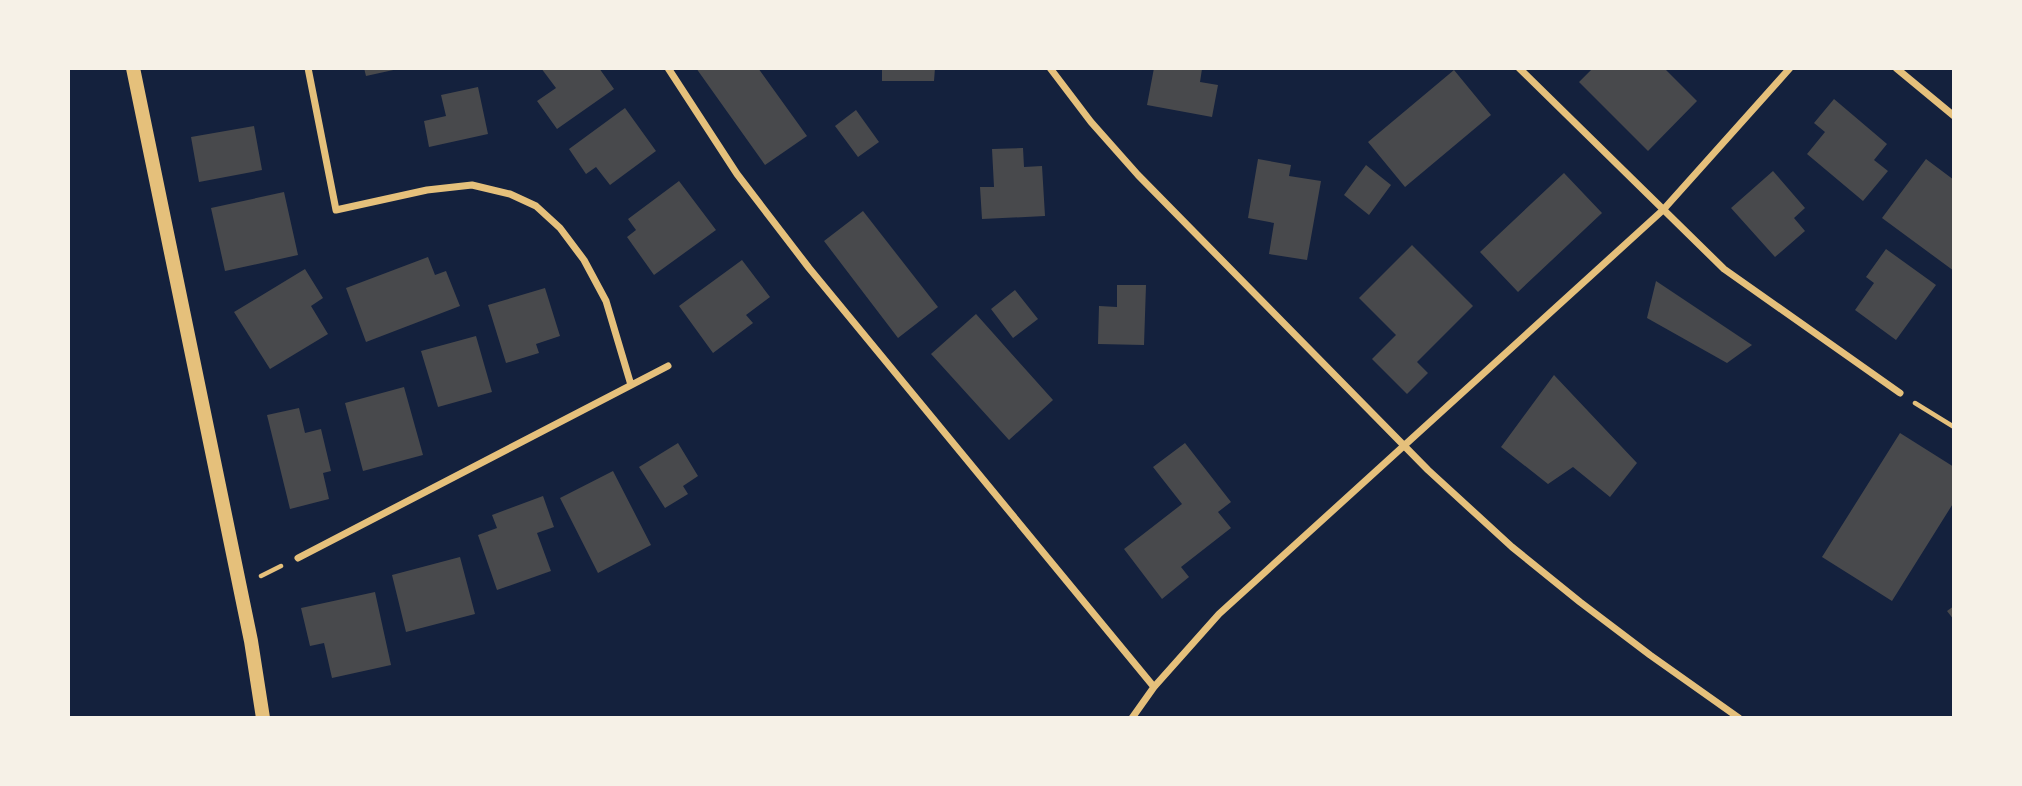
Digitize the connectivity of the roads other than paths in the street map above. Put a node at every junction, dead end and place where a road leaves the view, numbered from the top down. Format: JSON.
{"nodes":[{"id":1,"x":133,"y":68,"type":"edge"},
{"id":2,"x":308,"y":68,"type":"edge"},
{"id":3,"x":668,"y":68,"type":"edge"},
{"id":4,"x":1050,"y":68,"type":"edge"},
{"id":5,"x":1519,"y":68,"type":"edge"},
{"id":6,"x":1790,"y":68,"type":"edge"},
{"id":7,"x":1896,"y":68,"type":"edge"},
{"id":8,"x":1954,"y":116,"type":"edge"},
{"id":9,"x":1663,"y":210,"type":"junction"},
{"id":10,"x":668,"y":366,"type":"dead end"},
{"id":11,"x":631,"y":385,"type":"junction"},
{"id":12,"x":1900,"y":393,"type":"road end"},
{"id":13,"x":1404,"y":445,"type":"junction"},
{"id":14,"x":298,"y":558,"type":"road end"},
{"id":15,"x":1154,"y":687,"type":"junction"},
{"id":16,"x":263,"y":718,"type":"edge"},
{"id":17,"x":1132,"y":718,"type":"edge"},
{"id":18,"x":1740,"y":718,"type":"edge"}],
"edges":[{"from":1,"to":16,"type":"main road"},
{"from":2,"to":11,"type":"street"},
{"from":3,"to":15,"type":"street"},
{"from":4,"to":13,"type":"street"},
{"from":5,"to":9,"type":"street"},
{"from":6,"to":9,"type":"street"},
{"from":7,"to":8,"type":"street"},
{"from":9,"to":12,"type":"street"},
{"from":9,"to":13,"type":"street"},
{"from":10,"to":11,"type":"street"},
{"from":11,"to":14,"type":"street"},
{"from":13,"to":15,"type":"street"},
{"from":13,"to":18,"type":"street"},
{"from":15,"to":17,"type":"street"}]}
